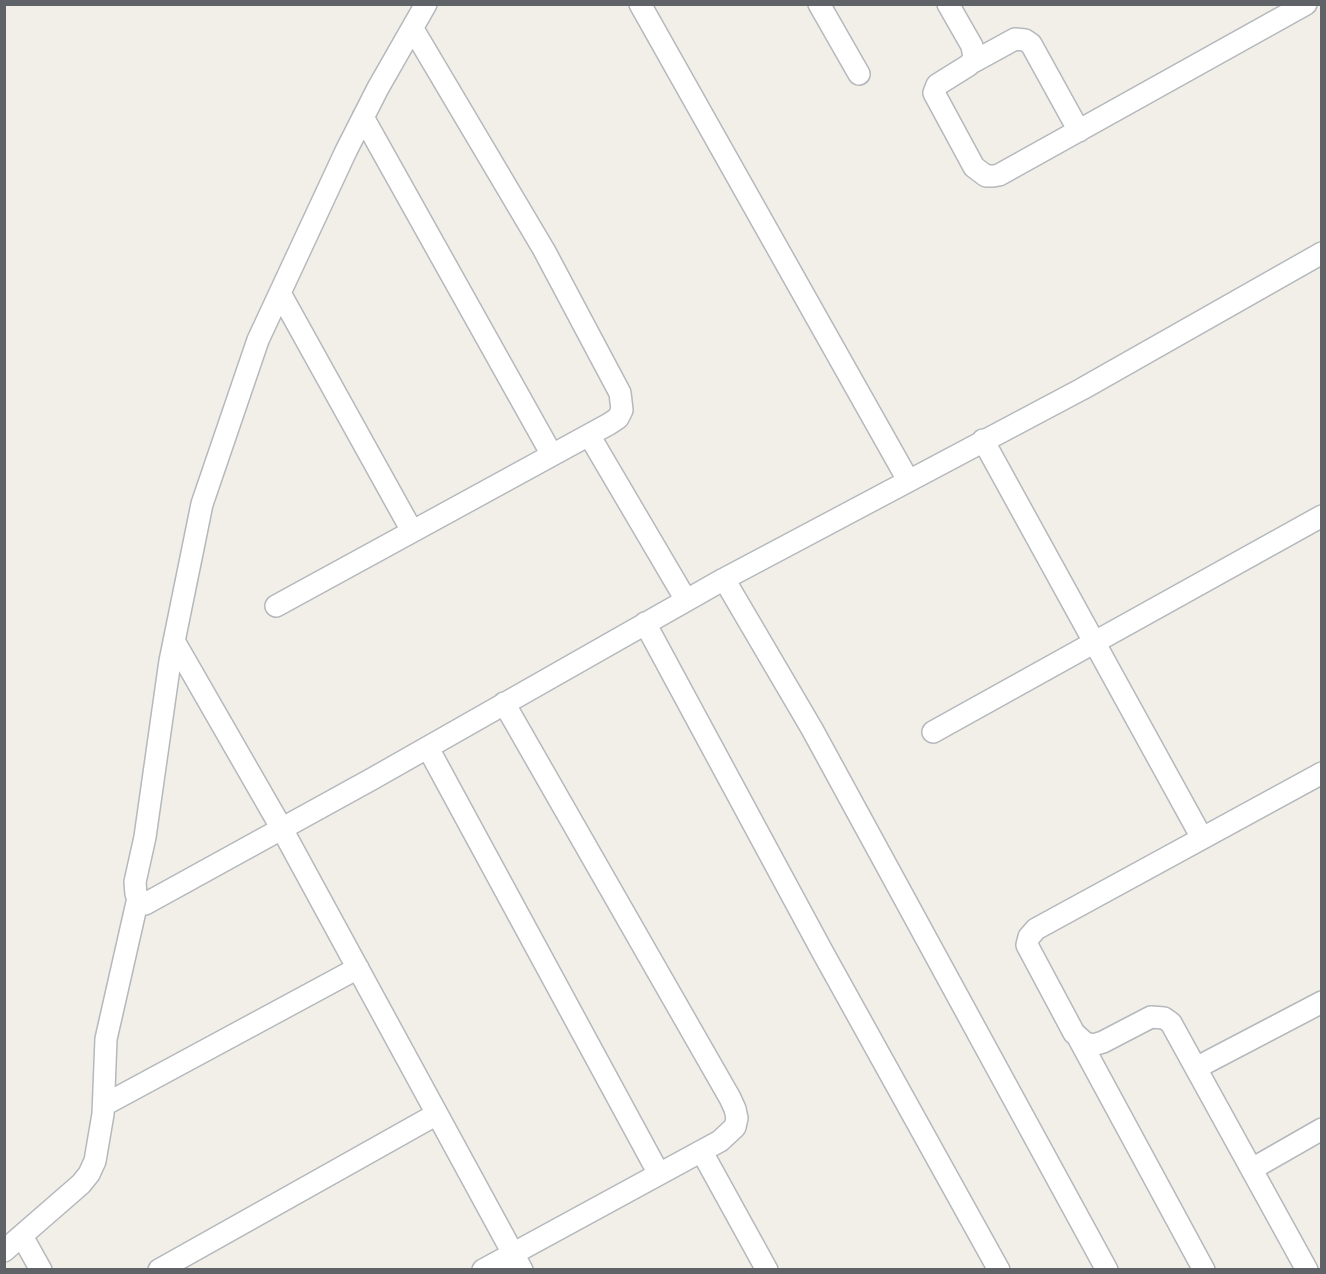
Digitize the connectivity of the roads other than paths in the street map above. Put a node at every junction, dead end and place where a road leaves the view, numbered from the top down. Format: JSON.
{"nodes":[{"id":1,"x":426,"y":4,"type":"edge"},
{"id":2,"x":639,"y":4,"type":"edge"},
{"id":3,"x":819,"y":4,"type":"edge"},
{"id":4,"x":948,"y":4,"type":"edge"},
{"id":5,"x":1306,"y":4,"type":"edge"},
{"id":6,"x":413,"y":29,"type":"junction"},
{"id":7,"x":973,"y":62,"type":"junction"},
{"id":8,"x":859,"y":74,"type":"dead end"},
{"id":9,"x":363,"y":117,"type":"junction"},
{"id":10,"x":1079,"y":131,"type":"junction"},
{"id":11,"x":1322,"y":253,"type":"edge"},
{"id":12,"x":280,"y":293,"type":"junction"},
{"id":13,"x":589,"y":435,"type":"junction"},
{"id":14,"x":983,"y":440,"type":"junction"},
{"id":15,"x":552,"y":455,"type":"junction"},
{"id":16,"x":909,"y":480,"type":"junction"},
{"id":17,"x":1322,"y":516,"type":"edge"},
{"id":18,"x":412,"y":531,"type":"junction"},
{"id":19,"x":724,"y":579,"type":"junction"},
{"id":20,"x":686,"y":600,"type":"junction"},
{"id":21,"x":276,"y":606,"type":"dead end"},
{"id":22,"x":645,"y":623,"type":"junction"},
{"id":23,"x":174,"y":641,"type":"junction"},
{"id":24,"x":1093,"y":641,"type":"junction"},
{"id":25,"x":504,"y":703,"type":"junction"},
{"id":26,"x":933,"y":732,"type":"dead end"},
{"id":27,"x":428,"y":748,"type":"junction"},
{"id":28,"x":1322,"y":773,"type":"edge"},
{"id":29,"x":282,"y":829,"type":"junction"},
{"id":30,"x":1202,"y":838,"type":"junction"},
{"id":31,"x":138,"y":898,"type":"junction"},
{"id":32,"x":358,"y":968,"type":"junction"},
{"id":33,"x":1322,"y":1002,"type":"edge"},
{"id":34,"x":1079,"y":1039,"type":"junction"},
{"id":35,"x":1196,"y":1068,"type":"junction"},
{"id":36,"x":104,"y":1105,"type":"junction"},
{"id":37,"x":437,"y":1114,"type":"junction"},
{"id":38,"x":1322,"y":1129,"type":"edge"},
{"id":39,"x":702,"y":1152,"type":"junction"},
{"id":40,"x":1252,"y":1169,"type":"junction"},
{"id":41,"x":659,"y":1174,"type":"junction"},
{"id":42,"x":22,"y":1236,"type":"junction"},
{"id":43,"x":4,"y":1251,"type":"edge"},
{"id":44,"x":517,"y":1261,"type":"edge"},
{"id":45,"x":41,"y":1269,"type":"edge"},
{"id":46,"x":159,"y":1269,"type":"edge"},
{"id":47,"x":483,"y":1269,"type":"edge"},
{"id":48,"x":767,"y":1269,"type":"edge"},
{"id":49,"x":999,"y":1269,"type":"edge"},
{"id":50,"x":1107,"y":1269,"type":"edge"},
{"id":51,"x":1204,"y":1269,"type":"edge"},
{"id":52,"x":1307,"y":1269,"type":"edge"}],
"edges":[{"from":1,"to":6,"type":"street"},
{"from":2,"to":16,"type":"street"},
{"from":3,"to":8,"type":"street"},
{"from":4,"to":7,"type":"street"},
{"from":5,"to":10,"type":"street"},
{"from":6,"to":9,"type":"street"},
{"from":6,"to":13,"type":"street"},
{"from":7,"to":10,"type":"street"},
{"from":7,"to":10,"type":"street"},
{"from":9,"to":12,"type":"street"},
{"from":9,"to":15,"type":"street"},
{"from":11,"to":14,"type":"street"},
{"from":12,"to":18,"type":"street"},
{"from":12,"to":23,"type":"street"},
{"from":13,"to":15,"type":"street"},
{"from":13,"to":20,"type":"street"},
{"from":14,"to":16,"type":"street"},
{"from":14,"to":24,"type":"street"},
{"from":15,"to":18,"type":"street"},
{"from":16,"to":19,"type":"street"},
{"from":17,"to":24,"type":"street"},
{"from":18,"to":21,"type":"street"},
{"from":19,"to":20,"type":"street"},
{"from":19,"to":50,"type":"street"},
{"from":20,"to":22,"type":"street"},
{"from":22,"to":25,"type":"street"},
{"from":22,"to":49,"type":"street"},
{"from":23,"to":29,"type":"street"},
{"from":23,"to":31,"type":"street"},
{"from":24,"to":26,"type":"street"},
{"from":24,"to":30,"type":"street"},
{"from":25,"to":27,"type":"street"},
{"from":25,"to":39,"type":"street"},
{"from":27,"to":29,"type":"street"},
{"from":27,"to":41,"type":"street"},
{"from":28,"to":30,"type":"street"},
{"from":29,"to":31,"type":"street"},
{"from":29,"to":32,"type":"street"},
{"from":30,"to":34,"type":"street"},
{"from":31,"to":36,"type":"street"},
{"from":32,"to":36,"type":"street"},
{"from":32,"to":37,"type":"street"},
{"from":33,"to":35,"type":"street"},
{"from":34,"to":35,"type":"street"},
{"from":34,"to":51,"type":"street"},
{"from":35,"to":40,"type":"street"},
{"from":36,"to":42,"type":"street"},
{"from":37,"to":44,"type":"street"},
{"from":37,"to":46,"type":"street"},
{"from":38,"to":40,"type":"street"},
{"from":39,"to":41,"type":"street"},
{"from":39,"to":48,"type":"street"},
{"from":40,"to":52,"type":"street"},
{"from":41,"to":44,"type":"street"},
{"from":42,"to":43,"type":"street"},
{"from":42,"to":45,"type":"street"},
{"from":44,"to":47,"type":"street"}]}
